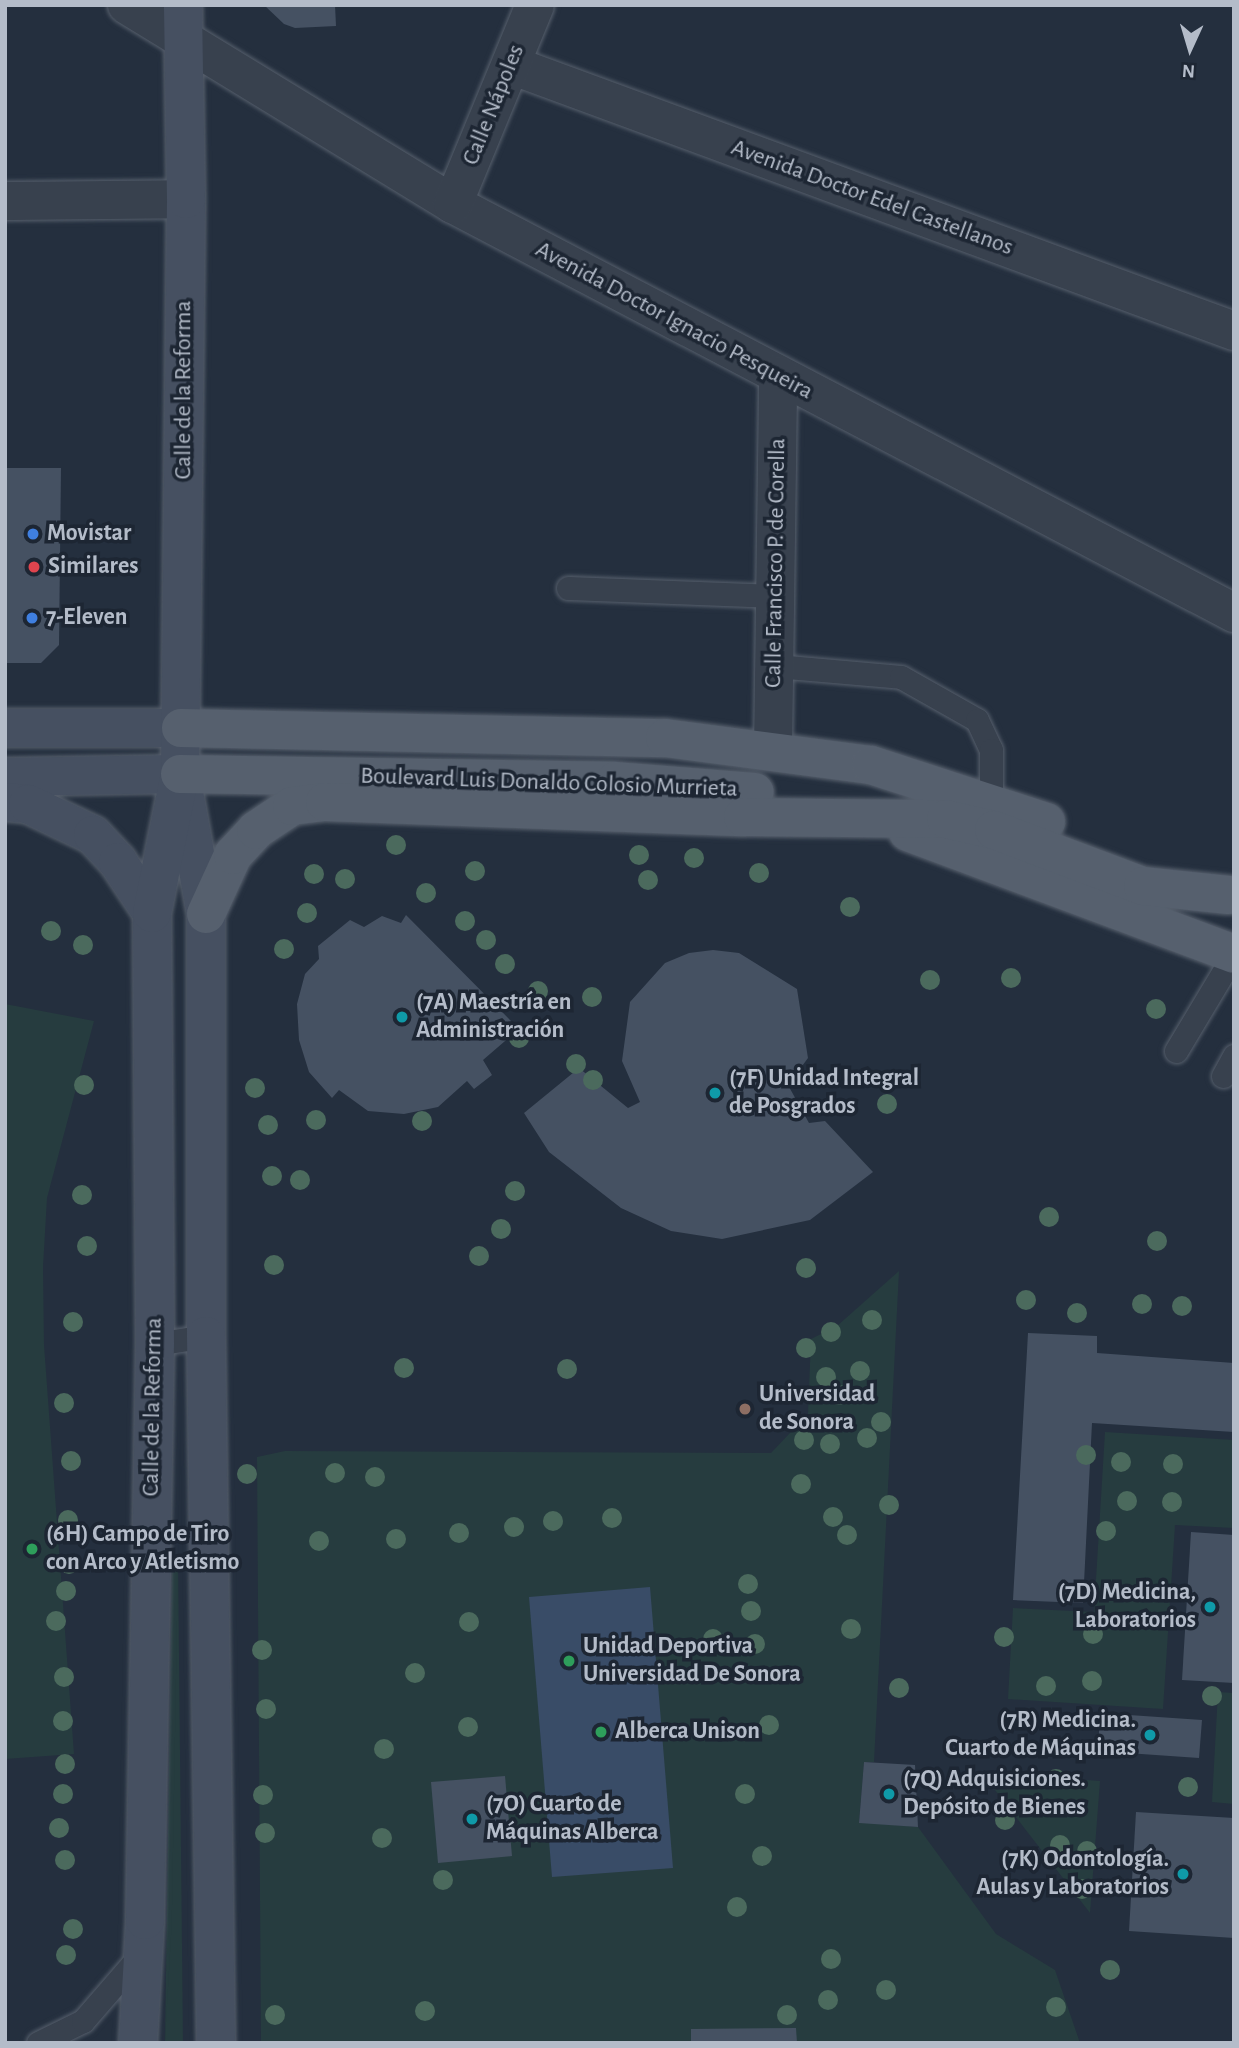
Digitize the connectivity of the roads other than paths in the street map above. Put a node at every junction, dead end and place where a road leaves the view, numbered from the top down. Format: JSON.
{"nodes":[{"id":1,"x":127,"y":5,"type":"edge"},
{"id":2,"x":535,"y":5,"type":"edge"},
{"id":3,"x":183,"y":23,"type":"edge"},
{"id":4,"x":511,"y":65,"type":"junction"},
{"id":5,"x":186,"y":199,"type":"junction"},
{"id":6,"x":5,"y":201,"type":"edge"},
{"id":7,"x":453,"y":204,"type":"junction"},
{"id":8,"x":1234,"y":331,"type":"edge"},
{"id":9,"x":778,"y":375,"type":"junction"},
{"id":10,"x":568,"y":588,"type":"dead end"},
{"id":11,"x":777,"y":596,"type":"junction"},
{"id":12,"x":1234,"y":613,"type":"edge"},
{"id":13,"x":776,"y":666,"type":"junction"},
{"id":14,"x":5,"y":727,"type":"edge"},
{"id":15,"x":181,"y":728,"type":"junction"},
{"id":16,"x":773,"y":750,"type":"junction"},
{"id":17,"x":180,"y":774,"type":"junction"},
{"id":18,"x":5,"y":777,"type":"edge"},
{"id":19,"x":991,"y":801,"type":"junction"},
{"id":20,"x":5,"y":802,"type":"edge"},
{"id":21,"x":863,"y":817,"type":"junction"},
{"id":22,"x":1231,"y":895,"type":"edge"},
{"id":23,"x":152,"y":913,"type":"junction"},
{"id":24,"x":206,"y":914,"type":"junction"},
{"id":25,"x":1234,"y":954,"type":"edge"},
{"id":26,"x":1176,"y":1051,"type":"dead end"},
{"id":27,"x":206,"y":1336,"type":"junction"},
{"id":28,"x":155,"y":1344,"type":"junction"},
{"id":29,"x":145,"y":1949,"type":"junction"},
{"id":30,"x":38,"y":2043,"type":"edge"},
{"id":31,"x":138,"y":2043,"type":"edge"},
{"id":32,"x":216,"y":2043,"type":"edge"}],
"edges":[{"from":1,"to":3,"type":"street","name":"Avenida Doctor Ignacio Pesqueira"},
{"from":2,"to":4,"type":"street","name":"Calle Nápoles"},
{"from":3,"to":5,"type":"main road","name":"Calle de la Reforma"},
{"from":3,"to":7,"type":"street","name":"Avenida Doctor Ignacio Pesqueira"},
{"from":4,"to":7,"type":"street","name":"Calle Nápoles"},
{"from":4,"to":8,"type":"street","name":"Avenida Doctor Edel Castellanos"},
{"from":5,"to":6,"type":"street"},
{"from":5,"to":15,"type":"main road","name":"Calle de la Reforma"},
{"from":7,"to":9,"type":"street","name":"Avenida Doctor Ignacio Pesqueira"},
{"from":9,"to":11,"type":"street","name":"Calle Francisco P. de Corella"},
{"from":9,"to":12,"type":"street","name":"Avenida Doctor Ignacio Pesqueira"},
{"from":10,"to":11,"type":"lane"},
{"from":11,"to":13,"type":"street","name":"Calle Francisco P. de Corella"},
{"from":13,"to":16,"type":"street","name":"Calle Francisco P. de Corella"},
{"from":13,"to":19,"type":"lane"},
{"from":14,"to":15,"type":"main road","name":"Boulevard Luis Donaldo Colosio Murrieta"},
{"from":15,"to":16,"type":"main road","name":"Boulevard Luis Donaldo Colosio Murrieta"},
{"from":15,"to":17,"type":"main road","name":"Calle de la Reforma"},
{"from":16,"to":19,"type":"main road","name":"Boulevard Luis Donaldo Colosio Murrieta"},
{"from":17,"to":18,"type":"main road","name":"Boulevard Luis Donaldo Colosio Murrieta"},
{"from":17,"to":21,"type":"main road","name":"Boulevard Luis Donaldo Colosio Murrieta"},
{"from":17,"to":23,"type":"main road","name":"Calle de la Reforma"},
{"from":17,"to":24,"type":"main road","name":"Calle de la Reforma"},
{"from":19,"to":22,"type":"main road","name":"Boulevard Luis Donaldo Colosio Murrieta"},
{"from":20,"to":23,"type":"main road"},
{"from":21,"to":22,"type":"main road"},
{"from":21,"to":24,"type":"main road"},
{"from":21,"to":25,"type":"main road","name":"Boulevard Luis Donaldo Colosio Murrieta"},
{"from":23,"to":28,"type":"main road","name":"Calle de la Reforma"},
{"from":24,"to":27,"type":"main road","name":"Calle de la Reforma"},
{"from":25,"to":26,"type":"lane"},
{"from":27,"to":28,"type":"lane"},
{"from":27,"to":32,"type":"main road","name":"Calle de la Reforma"},
{"from":28,"to":29,"type":"main road","name":"Calle de la Reforma"},
{"from":29,"to":30,"type":"lane"},
{"from":29,"to":31,"type":"main road","name":"Calle de la Reforma"}]}
